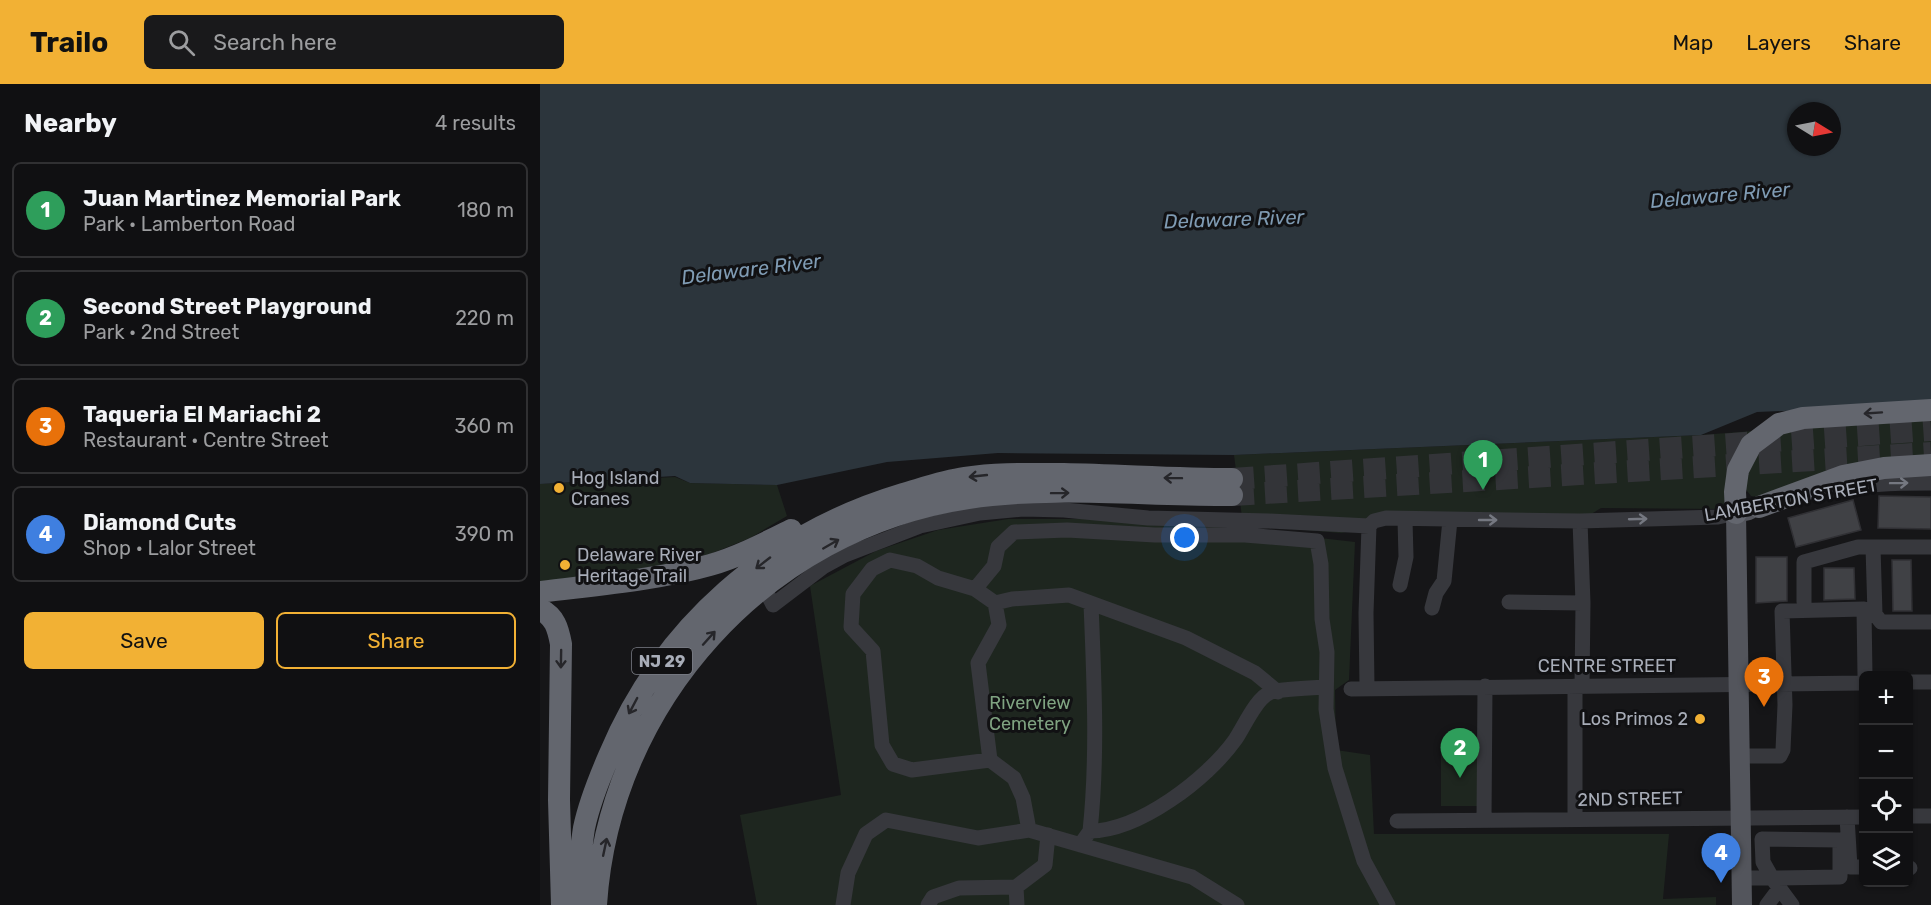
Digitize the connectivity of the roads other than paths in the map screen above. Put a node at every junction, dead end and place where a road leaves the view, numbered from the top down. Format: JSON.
{"nodes":[{"id":1,"x":1931,"y":410,"type":"edge"},
{"id":2,"x":1931,"y":465,"type":"edge"},
{"id":3,"x":1931,"y":483,"type":"edge"},
{"id":4,"x":868,"y":504,"type":"junction"},
{"id":5,"x":1759,"y":507,"type":"junction"},
{"id":6,"x":1736,"y":513,"type":"junction"},
{"id":7,"x":1405,"y":520,"type":"junction"},
{"id":8,"x":1450,"y":520,"type":"junction"},
{"id":9,"x":1580,"y":521,"type":"junction"},
{"id":10,"x":1370,"y":526,"type":"junction"},
{"id":11,"x":1873,"y":547,"type":"junction"},
{"id":12,"x":1931,"y":547,"type":"edge"},
{"id":13,"x":1400,"y":585,"type":"dead end"},
{"id":14,"x":764,"y":587,"type":"junction"},
{"id":15,"x":975,"y":589,"type":"junction"},
{"id":16,"x":540,"y":592,"type":"edge"},
{"id":17,"x":1509,"y":602,"type":"dead end"},
{"id":18,"x":1804,"y":602,"type":"dead end"},
{"id":19,"x":995,"y":603,"type":"junction"},
{"id":20,"x":1583,"y":603,"type":"junction"},
{"id":21,"x":1091,"y":604,"type":"junction"},
{"id":22,"x":1432,"y":608,"type":"dead end"},
{"id":23,"x":540,"y":609,"type":"edge"},
{"id":24,"x":1931,"y":622,"type":"edge"},
{"id":25,"x":1865,"y":671,"type":"edge"},
{"id":26,"x":1913,"y":682,"type":"edge"},
{"id":27,"x":1931,"y":682,"type":"edge"},
{"id":28,"x":1783,"y":683,"type":"junction"},
{"id":29,"x":1859,"y":683,"type":"edge"},
{"id":30,"x":1739,"y":685,"type":"junction"},
{"id":31,"x":1485,"y":686,"type":"junction"},
{"id":32,"x":1578,"y":686,"type":"junction"},
{"id":33,"x":1326,"y":687,"type":"junction"},
{"id":34,"x":1367,"y":687,"type":"junction"},
{"id":35,"x":1351,"y":688,"type":"dead end"},
{"id":36,"x":1278,"y":692,"type":"junction"},
{"id":37,"x":1740,"y":756,"type":"junction"},
{"id":38,"x":990,"y":760,"type":"junction"},
{"id":39,"x":1913,"y":816,"type":"edge"},
{"id":40,"x":1931,"y":816,"type":"edge"},
{"id":41,"x":1847,"y":817,"type":"junction"},
{"id":42,"x":1859,"y":817,"type":"edge"},
{"id":43,"x":1742,"y":818,"type":"junction"},
{"id":44,"x":1575,"y":819,"type":"junction"},
{"id":45,"x":1484,"y":820,"type":"junction"},
{"id":46,"x":1397,"y":821,"type":"dead end"},
{"id":47,"x":1029,"y":830,"type":"junction"},
{"id":48,"x":1090,"y":831,"type":"junction"},
{"id":49,"x":1048,"y":835,"type":"junction"},
{"id":50,"x":1080,"y":845,"type":"junction"},
{"id":51,"x":1859,"y":867,"type":"edge"},
{"id":52,"x":1742,"y":878,"type":"junction"},
{"id":53,"x":1776,"y":884,"type":"junction"},
{"id":54,"x":1016,"y":887,"type":"junction"},
{"id":55,"x":562,"y":905,"type":"edge"},
{"id":56,"x":576,"y":905,"type":"edge"},
{"id":57,"x":597,"y":905,"type":"edge"},
{"id":58,"x":843,"y":905,"type":"edge"},
{"id":59,"x":927,"y":905,"type":"edge"},
{"id":60,"x":1017,"y":905,"type":"edge"},
{"id":61,"x":1237,"y":905,"type":"edge"},
{"id":62,"x":1388,"y":905,"type":"edge"},
{"id":63,"x":1742,"y":905,"type":"edge"},
{"id":64,"x":1767,"y":905,"type":"edge"},
{"id":65,"x":1792,"y":905,"type":"edge"}],
"edges":[{"from":1,"to":6,"type":"highway","one_way":true},
{"from":2,"to":5,"type":"highway"},
{"from":5,"to":3,"type":"street","name":"LAMBERTON STREET","one_way":true},
{"from":14,"to":4,"type":"highway","number":"NJ 29","one_way":true},
{"from":4,"to":16,"type":"highway"},
{"from":4,"to":56,"type":"highway","number":"NJ 29","one_way":true},
{"from":5,"to":6,"type":"main road","name":"LAMBERTON STREET"},
{"from":9,"to":6,"type":"street","name":"LAMBERTON STREET","one_way":true},
{"from":6,"to":30,"type":"main road"},
{"from":7,"to":8,"type":"street","name":"LAMBERTON STREET"},
{"from":7,"to":10,"type":"street","name":"LAMBERTON STREET"},
{"from":7,"to":13,"type":"street"},
{"from":8,"to":9,"type":"street","name":"LAMBERTON STREET","one_way":true},
{"from":8,"to":22,"type":"street"},
{"from":9,"to":20,"type":"street"},
{"from":10,"to":14,"type":"street","name":"LAMBERTON STREET"},
{"from":10,"to":34,"type":"street"},
{"from":11,"to":12,"type":"street"},
{"from":11,"to":18,"type":"street"},
{"from":11,"to":24,"type":"street"},
{"from":57,"to":14,"type":"highway","number":"NJ 29","one_way":true},
{"from":15,"to":19,"type":"street"},
{"from":15,"to":33,"type":"street"},
{"from":15,"to":38,"type":"street"},
{"from":17,"to":20,"type":"street"},
{"from":19,"to":21,"type":"street"},
{"from":19,"to":38,"type":"street"},
{"from":20,"to":32,"type":"street"},
{"from":21,"to":36,"type":"street"},
{"from":21,"to":48,"type":"street"},
{"from":23,"to":55,"type":"highway","one_way":true},
{"from":25,"to":28,"type":"street"},
{"from":26,"to":27,"type":"street"},
{"from":28,"to":29,"type":"street","name":"CENTRE STREET"},
{"from":28,"to":30,"type":"street","name":"CENTRE STREET"},
{"from":28,"to":37,"type":"street"},
{"from":30,"to":32,"type":"street","name":"CENTRE STREET"},
{"from":30,"to":37,"type":"main road"},
{"from":31,"to":32,"type":"street","name":"CENTRE STREET"},
{"from":31,"to":34,"type":"street","name":"CENTRE STREET"},
{"from":31,"to":45,"type":"street"},
{"from":32,"to":44,"type":"street"},
{"from":33,"to":36,"type":"street"},
{"from":33,"to":62,"type":"street"},
{"from":34,"to":35,"type":"street","name":"CENTRE STREET"},
{"from":36,"to":48,"type":"street"},
{"from":37,"to":43,"type":"main road"},
{"from":38,"to":47,"type":"street"},
{"from":39,"to":40,"type":"street"},
{"from":41,"to":42,"type":"street","name":"2ND STREET"},
{"from":41,"to":43,"type":"street","name":"2ND STREET"},
{"from":41,"to":51,"type":"street"},
{"from":43,"to":44,"type":"street","name":"2ND STREET"},
{"from":43,"to":52,"type":"main road"},
{"from":44,"to":45,"type":"street","name":"2ND STREET"},
{"from":45,"to":46,"type":"street","name":"2ND STREET"},
{"from":47,"to":49,"type":"street"},
{"from":47,"to":58,"type":"street"},
{"from":48,"to":50,"type":"street"},
{"from":49,"to":50,"type":"street"},
{"from":49,"to":54,"type":"street"},
{"from":50,"to":61,"type":"street"},
{"from":52,"to":53,"type":"street"},
{"from":52,"to":63,"type":"main road"},
{"from":53,"to":53,"type":"street"},
{"from":53,"to":64,"type":"street"},
{"from":53,"to":65,"type":"street"},
{"from":54,"to":59,"type":"street"},
{"from":54,"to":60,"type":"street"}]}
